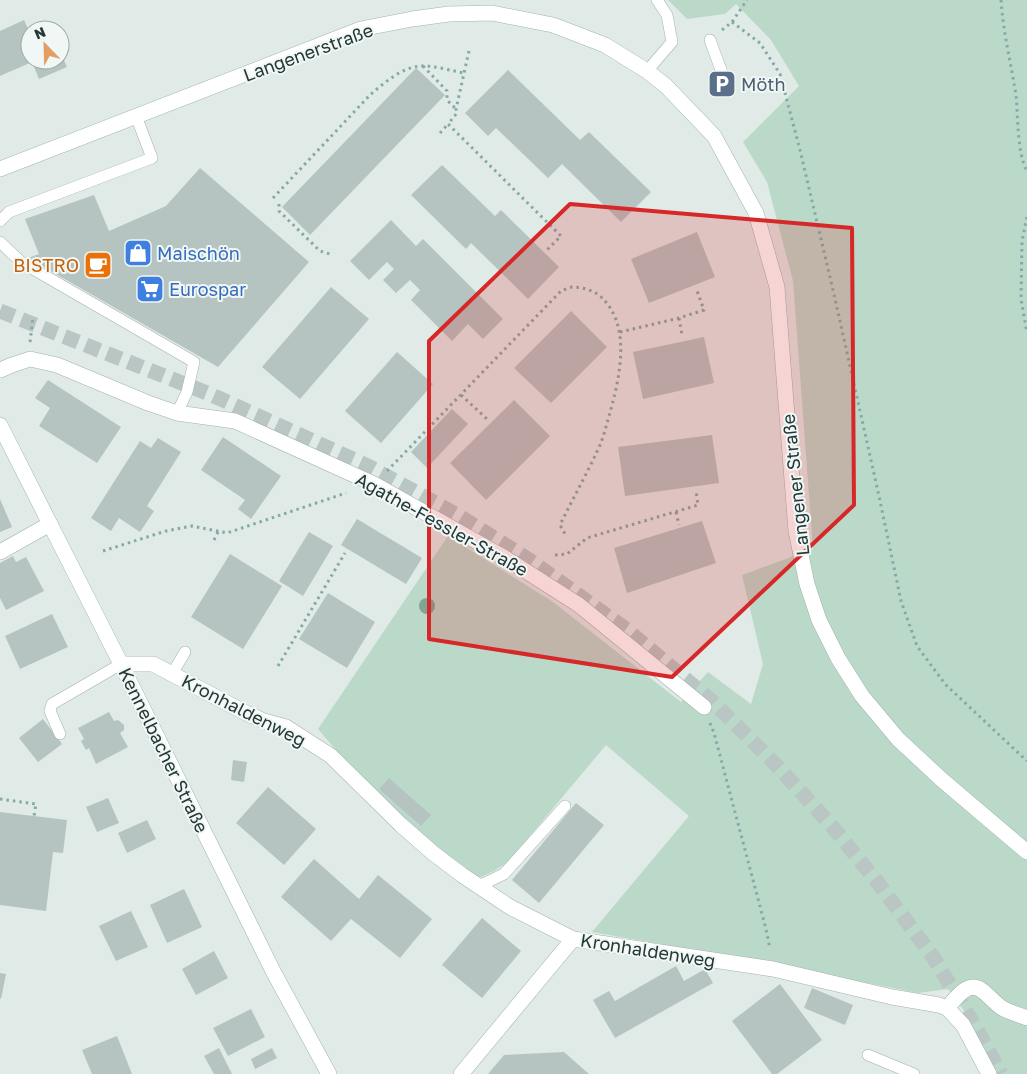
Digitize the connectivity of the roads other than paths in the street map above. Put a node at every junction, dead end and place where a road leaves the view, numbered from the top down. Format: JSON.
{"nodes":[{"id":1,"x":657,"y":0,"type":"edge"},
{"id":2,"x":710,"y":40,"type":"dead end"},
{"id":3,"x":647,"y":71,"type":"junction"},
{"id":4,"x":728,"y":89,"type":"dead end"},
{"id":5,"x":136,"y":116,"type":"junction"},
{"id":6,"x":714,"y":136,"type":"joint"},
{"id":7,"x":0,"y":169,"type":"edge"},
{"id":8,"x":0,"y":221,"type":"edge"},
{"id":9,"x":0,"y":242,"type":"edge"},
{"id":10,"x":0,"y":370,"type":"edge"},
{"id":11,"x":177,"y":413,"type":"junction"},
{"id":12,"x":0,"y":425,"type":"edge"},
{"id":13,"x":50,"y":524,"type":"junction"},
{"id":14,"x":0,"y":552,"type":"edge"},
{"id":15,"x":185,"y":652,"type":"dead end"},
{"id":16,"x":121,"y":664,"type":"junction"},
{"id":17,"x":172,"y":674,"type":"junction"},
{"id":18,"x":704,"y":707,"type":"road end"},
{"id":19,"x":60,"y":734,"type":"dead end"},
{"id":20,"x":565,"y":806,"type":"dead end"},
{"id":21,"x":1027,"y":852,"type":"edge"},
{"id":22,"x":478,"y":886,"type":"junction"},
{"id":23,"x":573,"y":940,"type":"junction"},
{"id":24,"x":947,"y":1008,"type":"junction"},
{"id":25,"x":1027,"y":1018,"type":"edge"},
{"id":26,"x":868,"y":1056,"type":"dead end"},
{"id":27,"x":329,"y":1074,"type":"edge"},
{"id":28,"x":461,"y":1074,"type":"edge"},
{"id":29,"x":914,"y":1074,"type":"edge"},
{"id":30,"x":988,"y":1074,"type":"edge"}],
"edges":[{"from":1,"to":3,"type":"lane"},
{"from":2,"to":4,"type":"lane"},
{"from":3,"to":5,"type":"main road","name":"Langenerstraße"},
{"from":3,"to":6,"type":"main road","name":"Langenerstraße"},
{"from":5,"to":7,"type":"main road","name":"Langenerstraße"},
{"from":5,"to":8,"type":"lane"},
{"from":6,"to":21,"type":"main road","name":"Langener Straße"},
{"from":9,"to":11,"type":"lane"},
{"from":10,"to":11,"type":"main road","name":"Agathe-Fessler-Straße"},
{"from":11,"to":18,"type":"main road","name":"Agathe-Fessler-Straße"},
{"from":12,"to":13,"type":"main road","name":"Kennelbacher Straße"},
{"from":13,"to":14,"type":"main road"},
{"from":13,"to":16,"type":"main road","name":"Kennelbacher Straße"},
{"from":15,"to":17,"type":"lane"},
{"from":16,"to":17,"type":"main road","name":"Kronhaldenweg"},
{"from":16,"to":19,"type":"lane"},
{"from":16,"to":27,"type":"main road","name":"Kennelbacher Straße"},
{"from":17,"to":22,"type":"main road","name":"Kronhaldenweg"},
{"from":20,"to":22,"type":"lane"},
{"from":22,"to":23,"type":"main road","name":"Kronhaldenweg"},
{"from":23,"to":24,"type":"main road","name":"Kronhaldenweg"},
{"from":23,"to":28,"type":"main road"},
{"from":24,"to":25,"type":"main road"},
{"from":24,"to":30,"type":"main road"},
{"from":26,"to":29,"type":"lane"}]}
